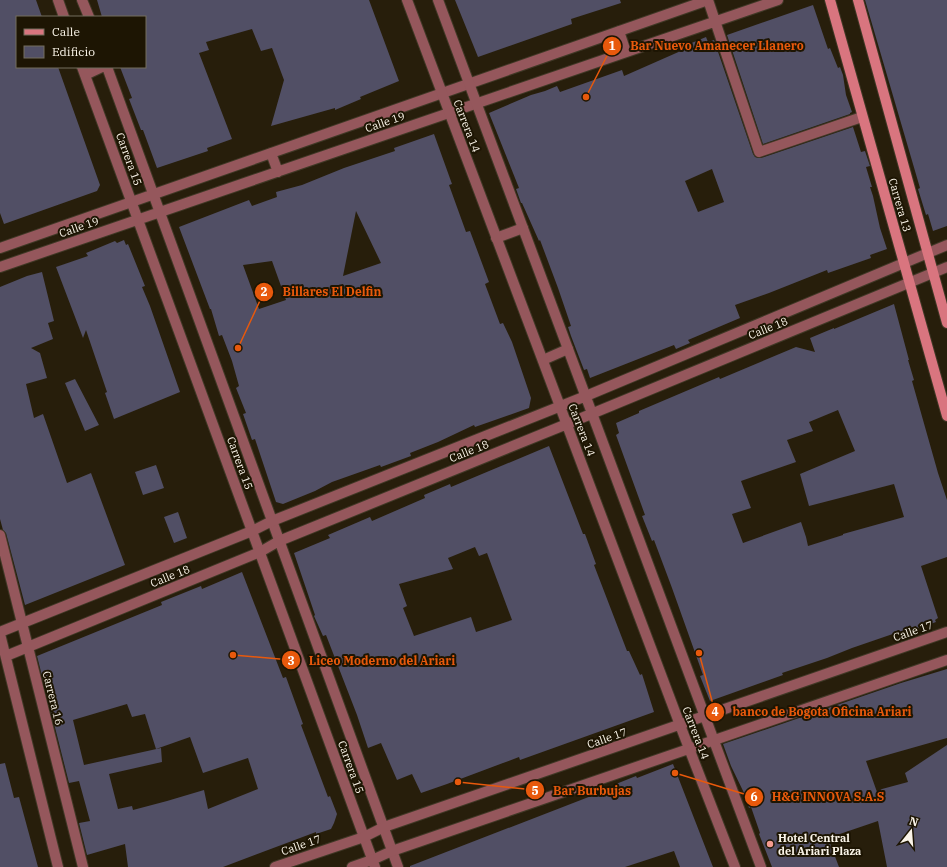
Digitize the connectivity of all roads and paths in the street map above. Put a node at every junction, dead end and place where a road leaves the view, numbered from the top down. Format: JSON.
{"nodes":[{"id":1,"x":58,"y":0,"type":"edge"},
{"id":2,"x":82,"y":0,"type":"edge"},
{"id":3,"x":407,"y":0,"type":"edge"},
{"id":4,"x":438,"y":0,"type":"edge"},
{"id":5,"x":708,"y":0,"type":"edge"},
{"id":6,"x":778,"y":0,"type":"edge"},
{"id":7,"x":830,"y":0,"type":"edge"},
{"id":8,"x":858,"y":0,"type":"edge"},
{"id":9,"x":64,"y":16,"type":"edge"},
{"id":10,"x":88,"y":16,"type":"edge"},
{"id":11,"x":715,"y":22,"type":"junction"},
{"id":12,"x":619,"y":31,"type":"junction"},
{"id":13,"x":626,"y":52,"type":"junction"},
{"id":14,"x":98,"y":68,"type":"edge"},
{"id":15,"x":107,"y":68,"type":"edge"},
{"id":16,"x":84,"y":71,"type":"edge"},
{"id":17,"x":469,"y":83,"type":"junction"},
{"id":18,"x":442,"y":93,"type":"junction"},
{"id":19,"x":476,"y":103,"type":"junction"},
{"id":20,"x":450,"y":113,"type":"junction"},
{"id":21,"x":862,"y":117,"type":"junction"},
{"id":22,"x":271,"y":153,"type":"junction"},
{"id":23,"x":278,"y":172,"type":"junction"},
{"id":24,"x":153,"y":194,"type":"junction"},
{"id":25,"x":132,"y":202,"type":"junction"},
{"id":26,"x":160,"y":212,"type":"junction"},
{"id":27,"x":138,"y":220,"type":"junction"},
{"id":28,"x":523,"y":228,"type":"junction"},
{"id":29,"x":496,"y":238,"type":"junction"},
{"id":30,"x":947,"y":245,"type":"edge"},
{"id":31,"x":0,"y":248,"type":"edge"},
{"id":32,"x":928,"y":253,"type":"junction"},
{"id":33,"x":904,"y":263,"type":"junction"},
{"id":34,"x":0,"y":267,"type":"edge"},
{"id":35,"x":947,"y":267,"type":"edge"},
{"id":36,"x":933,"y":273,"type":"junction"},
{"id":37,"x":909,"y":282,"type":"junction"},
{"id":38,"x":947,"y":323,"type":"edge"},
{"id":39,"x":568,"y":349,"type":"junction"},
{"id":40,"x":543,"y":360,"type":"junction"},
{"id":41,"x":586,"y":396,"type":"junction"},
{"id":42,"x":560,"y":406,"type":"junction"},
{"id":43,"x":592,"y":413,"type":"junction"},
{"id":44,"x":947,"y":416,"type":"edge"},
{"id":45,"x":567,"y":424,"type":"junction"},
{"id":46,"x":272,"y":521,"type":"junction"},
{"id":47,"x":252,"y":531,"type":"junction"},
{"id":48,"x":0,"y":535,"type":"edge"},
{"id":49,"x":279,"y":541,"type":"junction"},
{"id":50,"x":260,"y":552,"type":"junction"},
{"id":51,"x":22,"y":623,"type":"junction"},
{"id":52,"x":947,"y":632,"type":"edge"},
{"id":53,"x":0,"y":633,"type":"edge"},
{"id":54,"x":28,"y":646,"type":"junction"},
{"id":55,"x":3,"y":657,"type":"edge"},
{"id":56,"x":947,"y":660,"type":"edge"},
{"id":57,"x":705,"y":717,"type":"junction"},
{"id":58,"x":680,"y":725,"type":"junction"},
{"id":59,"x":714,"y":740,"type":"junction"},
{"id":60,"x":689,"y":749,"type":"junction"},
{"id":61,"x":384,"y":827,"type":"junction"},
{"id":62,"x":364,"y":837,"type":"junction"},
{"id":63,"x":392,"y":851,"type":"junction"},
{"id":64,"x":373,"y":864,"type":"edge"},
{"id":65,"x":58,"y":867,"type":"edge"},
{"id":66,"x":83,"y":867,"type":"edge"},
{"id":67,"x":275,"y":867,"type":"edge"},
{"id":68,"x":352,"y":867,"type":"edge"},
{"id":69,"x":398,"y":867,"type":"edge"},
{"id":70,"x":735,"y":867,"type":"edge"},
{"id":71,"x":761,"y":867,"type":"edge"}],
"edges":[{"from":1,"to":9,"type":"street"},
{"from":2,"to":10,"type":"street"},
{"from":3,"to":18,"type":"street","name":"Carrera 14"},
{"from":4,"to":17,"type":"street","name":"Carrera 14"},
{"from":5,"to":11,"type":"street"},
{"from":5,"to":12,"type":"street","name":"Calle 19"},
{"from":6,"to":11,"type":"street","name":"Calle 19"},
{"from":7,"to":21,"type":"main road","name":"Carrera 13"},
{"from":8,"to":32,"type":"main road","name":"Carrera 13"},
{"from":11,"to":13,"type":"street","name":"Calle 19"},
{"from":11,"to":21,"type":"street"},
{"from":12,"to":13,"type":"street"},
{"from":12,"to":17,"type":"street","name":"Calle 19"},
{"from":13,"to":19,"type":"street","name":"Calle 19"},
{"from":14,"to":16,"type":"street"},
{"from":15,"to":24,"type":"street","name":"Carrera 15"},
{"from":16,"to":25,"type":"street","name":"Carrera 15"},
{"from":17,"to":18,"type":"street","name":"Calle 19"},
{"from":17,"to":19,"type":"street","name":"Carrera 14"},
{"from":18,"to":20,"type":"street","name":"Carrera 14"},
{"from":18,"to":22,"type":"street","name":"Calle 19"},
{"from":19,"to":20,"type":"street","name":"Calle 19"},
{"from":19,"to":28,"type":"street","name":"Carrera 14"},
{"from":20,"to":23,"type":"street","name":"Calle 19"},
{"from":20,"to":29,"type":"street","name":"Carrera 14"},
{"from":21,"to":33,"type":"main road","name":"Carrera 13"},
{"from":22,"to":23,"type":"street"},
{"from":22,"to":24,"type":"street","name":"Calle 19"},
{"from":23,"to":26,"type":"street","name":"Calle 19"},
{"from":24,"to":25,"type":"street","name":"Calle 19"},
{"from":24,"to":26,"type":"street","name":"Carrera 15"},
{"from":25,"to":27,"type":"street","name":"Carrera 15"},
{"from":25,"to":31,"type":"street","name":"Calle 19"},
{"from":26,"to":27,"type":"street","name":"Calle 19"},
{"from":26,"to":46,"type":"street","name":"Carrera 15"},
{"from":27,"to":34,"type":"street","name":"Calle 19"},
{"from":27,"to":47,"type":"street","name":"Carrera 15"},
{"from":28,"to":29,"type":"street"},
{"from":28,"to":39,"type":"street","name":"Carrera 14"},
{"from":29,"to":40,"type":"street","name":"Carrera 14"},
{"from":30,"to":32,"type":"street","name":"Calle 18"},
{"from":32,"to":33,"type":"street","name":"Calle 18"},
{"from":32,"to":36,"type":"main road","name":"Carrera 13"},
{"from":33,"to":37,"type":"main road","name":"Carrera 13"},
{"from":33,"to":41,"type":"street","name":"Calle 18"},
{"from":35,"to":36,"type":"street","name":"Calle 18"},
{"from":36,"to":37,"type":"street","name":"Calle 18"},
{"from":36,"to":38,"type":"main road","name":"Carrera 13"},
{"from":37,"to":43,"type":"street","name":"Calle 18"},
{"from":37,"to":44,"type":"main road","name":"Carrera 13"},
{"from":39,"to":40,"type":"street"},
{"from":39,"to":41,"type":"street","name":"Carrera 14"},
{"from":40,"to":42,"type":"street","name":"Carrera 14"},
{"from":41,"to":42,"type":"street","name":"Calle 18"},
{"from":41,"to":43,"type":"street","name":"Carrera 14"},
{"from":42,"to":45,"type":"street","name":"Carrera 14"},
{"from":42,"to":46,"type":"street","name":"Calle 18"},
{"from":43,"to":45,"type":"street","name":"Calle 18"},
{"from":43,"to":57,"type":"street","name":"Carrera 14"},
{"from":45,"to":49,"type":"street","name":"Calle 18"},
{"from":45,"to":58,"type":"street","name":"Carrera 14"},
{"from":46,"to":47,"type":"street","name":"Calle 18"},
{"from":46,"to":49,"type":"street","name":"Carrera 15"},
{"from":47,"to":50,"type":"street","name":"Carrera 15"},
{"from":47,"to":51,"type":"street","name":"Calle 18"},
{"from":48,"to":51,"type":"street","name":"Carrera 16"},
{"from":49,"to":50,"type":"street","name":"Calle 18"},
{"from":49,"to":61,"type":"street","name":"Carrera 15"},
{"from":50,"to":54,"type":"street","name":"Calle 18"},
{"from":50,"to":62,"type":"street","name":"Carrera 15"},
{"from":51,"to":53,"type":"street","name":"Calle 18"},
{"from":51,"to":54,"type":"street","name":"Carrera 16"},
{"from":52,"to":57,"type":"street","name":"Calle 17"},
{"from":53,"to":55,"type":"street"},
{"from":54,"to":55,"type":"street","name":"Calle 18"},
{"from":54,"to":66,"type":"street","name":"Carrera 16"},
{"from":55,"to":65,"type":"street"},
{"from":56,"to":59,"type":"street"},
{"from":57,"to":58,"type":"street","name":"Calle 17"},
{"from":57,"to":59,"type":"street","name":"Carrera 14"},
{"from":58,"to":60,"type":"street","name":"Carrera 14"},
{"from":58,"to":61,"type":"street","name":"Calle 17"},
{"from":59,"to":60,"type":"street"},
{"from":59,"to":71,"type":"street","name":"Carrera 14"},
{"from":60,"to":63,"type":"street"},
{"from":60,"to":70,"type":"street","name":"Carrera 14"},
{"from":61,"to":62,"type":"street","name":"Calle 17"},
{"from":61,"to":63,"type":"street","name":"Carrera 15"},
{"from":62,"to":64,"type":"street","name":"Carrera 15"},
{"from":62,"to":67,"type":"street","name":"Calle 17"},
{"from":63,"to":64,"type":"street"},
{"from":63,"to":69,"type":"street","name":"Carrera 15"},
{"from":64,"to":68,"type":"street"}]}
